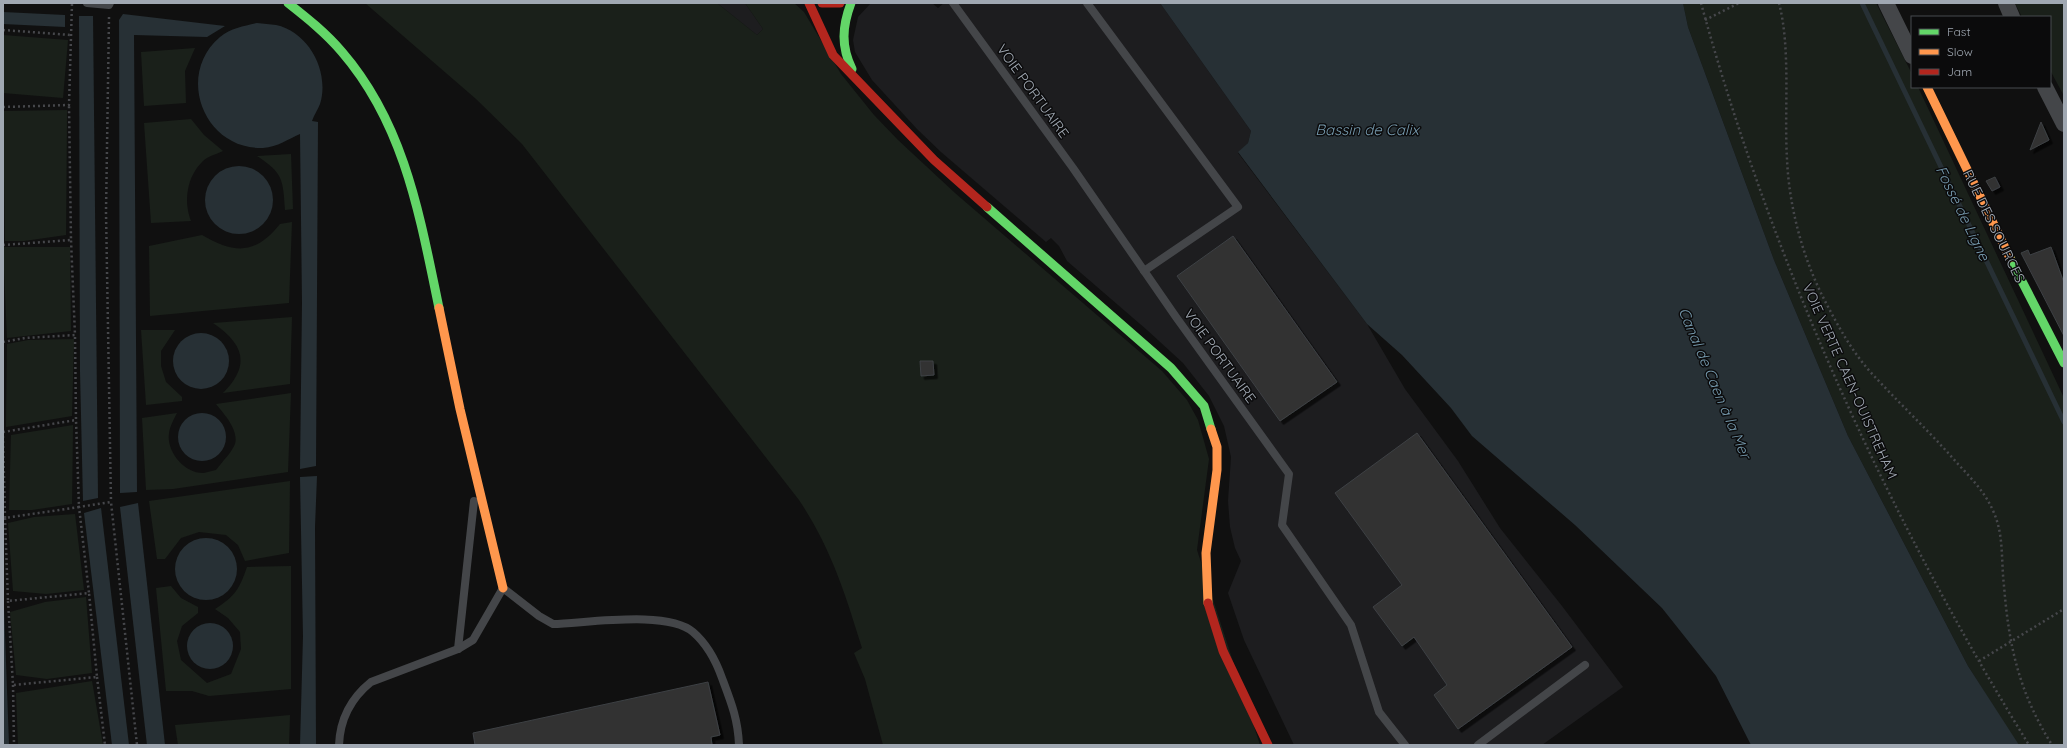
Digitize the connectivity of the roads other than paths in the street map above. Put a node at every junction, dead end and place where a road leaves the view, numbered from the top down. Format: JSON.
{"nodes":[{"id":1,"x":87,"y":3,"type":"edge"},
{"id":2,"x":288,"y":3,"type":"edge"},
{"id":3,"x":809,"y":3,"type":"edge"},
{"id":4,"x":822,"y":3,"type":"edge"},
{"id":5,"x":840,"y":3,"type":"edge"},
{"id":6,"x":851,"y":3,"type":"edge"},
{"id":7,"x":953,"y":3,"type":"edge"},
{"id":8,"x":1087,"y":3,"type":"edge"},
{"id":9,"x":1886,"y":3,"type":"edge"},
{"id":10,"x":2006,"y":3,"type":"edge"},
{"id":11,"x":109,"y":4,"type":"edge"},
{"id":12,"x":2012,"y":16,"type":"edge"},
{"id":13,"x":1911,"y":54,"type":"edge"},
{"id":14,"x":859,"y":82,"type":"junction"},
{"id":15,"x":1927,"y":88,"type":"edge"},
{"id":16,"x":2046,"y":88,"type":"edge"},
{"id":17,"x":2064,"y":124,"type":"edge"},
{"id":18,"x":1144,"y":272,"type":"junction"},
{"id":19,"x":2064,"y":363,"type":"edge"},
{"id":20,"x":477,"y":476,"type":"junction"},
{"id":21,"x":503,"y":588,"type":"junction"},
{"id":22,"x":458,"y":649,"type":"junction"},
{"id":23,"x":1584,"y":665,"type":"dead end"},
{"id":24,"x":339,"y":745,"type":"edge"},
{"id":25,"x":739,"y":745,"type":"edge"},
{"id":26,"x":1268,"y":745,"type":"edge"},
{"id":27,"x":1405,"y":745,"type":"edge"},
{"id":28,"x":1478,"y":745,"type":"edge"}],
"edges":[{"from":1,"to":11,"type":"lane"},
{"from":2,"to":20,"type":"street"},
{"from":3,"to":14,"type":"street"},
{"from":4,"to":5,"type":"street"},
{"from":6,"to":14,"type":"street"},
{"from":7,"to":18,"type":"lane","name":"VOIE PORTUAIRE"},
{"from":8,"to":18,"type":"lane"},
{"from":9,"to":13,"type":"street"},
{"from":10,"to":12,"type":"street"},
{"from":14,"to":26,"type":"street"},
{"from":15,"to":19,"type":"street","name":"RUE DES SOURCES"},
{"from":16,"to":17,"type":"street"},
{"from":18,"to":27,"type":"lane","name":"VOIE PORTUAIRE"},
{"from":20,"to":21,"type":"street"},
{"from":20,"to":22,"type":"lane"},
{"from":21,"to":22,"type":"lane"},
{"from":21,"to":25,"type":"lane"},
{"from":22,"to":24,"type":"lane"},
{"from":23,"to":28,"type":"lane"}]}
